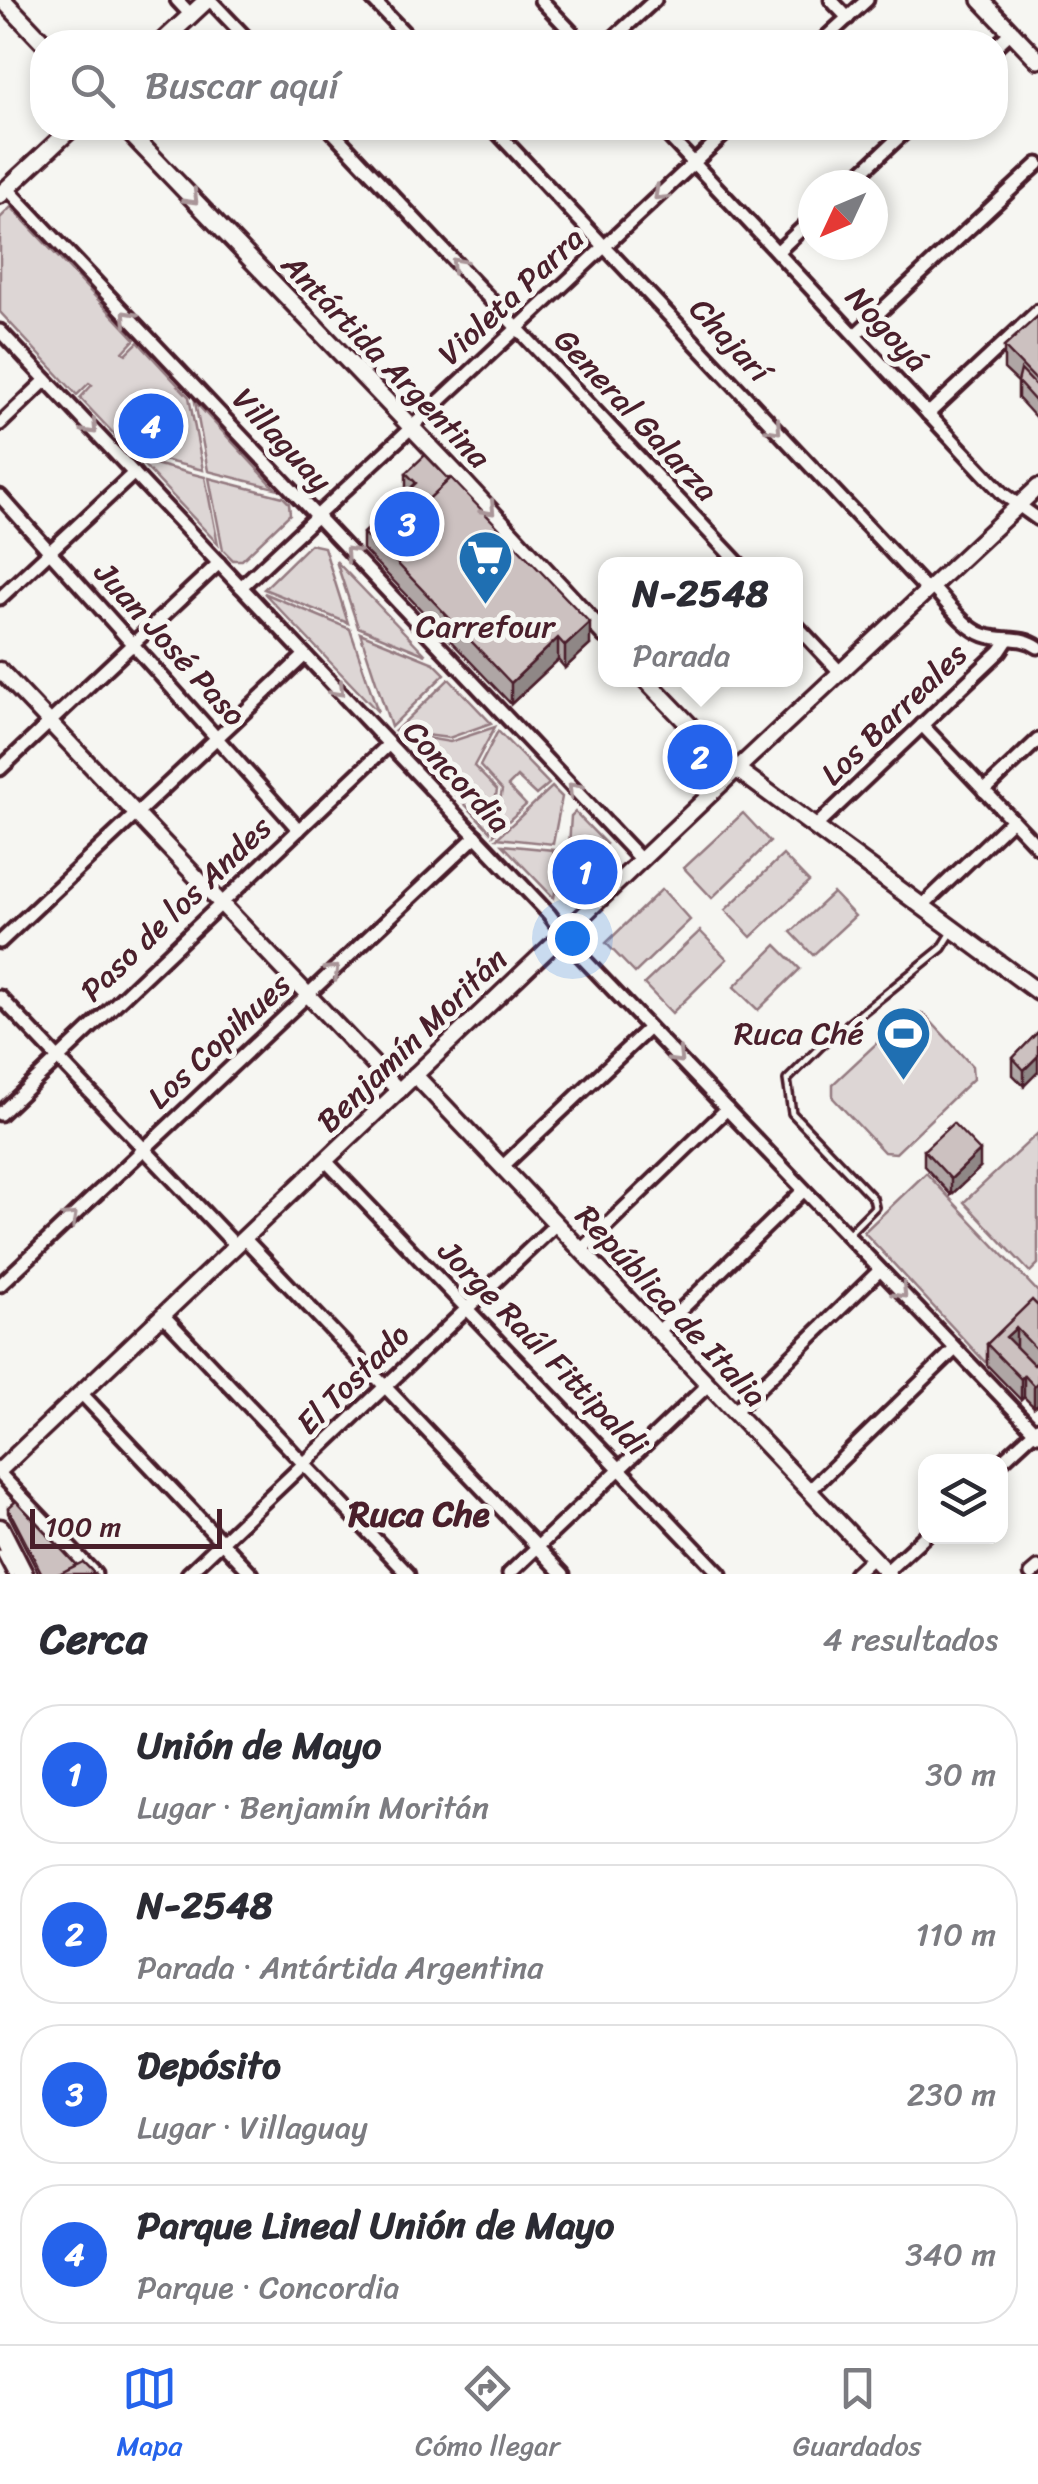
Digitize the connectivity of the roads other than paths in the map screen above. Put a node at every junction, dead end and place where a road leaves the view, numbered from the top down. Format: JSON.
{"nodes":[{"id":1,"x":3,"y":0,"type":"edge"},
{"id":2,"x":177,"y":0,"type":"edge"},
{"id":3,"x":208,"y":0,"type":"edge"},
{"id":4,"x":373,"y":0,"type":"edge"},
{"id":5,"x":541,"y":0,"type":"edge"},
{"id":6,"x":655,"y":0,"type":"edge"},
{"id":7,"x":831,"y":0,"type":"edge"},
{"id":8,"x":866,"y":0,"type":"edge"},
{"id":9,"x":980,"y":0,"type":"edge"},
{"id":10,"x":191,"y":14,"type":"junction"},
{"id":11,"x":848,"y":18,"type":"junction"},
{"id":12,"x":32,"y":30,"type":"edge"},
{"id":13,"x":174,"y":30,"type":"edge"},
{"id":14,"x":238,"y":30,"type":"edge"},
{"id":15,"x":402,"y":30,"type":"edge"},
{"id":16,"x":570,"y":30,"type":"edge"},
{"id":17,"x":623,"y":30,"type":"edge"},
{"id":18,"x":834,"y":30,"type":"edge"},
{"id":19,"x":1011,"y":32,"type":"junction"},
{"id":20,"x":1008,"y":35,"type":"edge"},
{"id":21,"x":1038,"y":60,"type":"edge"},
{"id":22,"x":59,"y":140,"type":"edge"},
{"id":23,"x":137,"y":140,"type":"edge"},
{"id":24,"x":340,"y":140,"type":"edge"},
{"id":25,"x":504,"y":140,"type":"edge"},
{"id":26,"x":673,"y":140,"type":"edge"},
{"id":27,"x":718,"y":140,"type":"edge"},
{"id":28,"x":896,"y":140,"type":"edge"},
{"id":29,"x":694,"y":162,"type":"junction"},
{"id":30,"x":1038,"y":164,"type":"edge"},
{"id":31,"x":864,"y":170,"type":"edge"},
{"id":32,"x":4,"y":192,"type":"edge"},
{"id":33,"x":798,"y":232,"type":"edge"},
{"id":34,"x":604,"y":246,"type":"junction"},
{"id":35,"x":777,"y":252,"type":"junction"},
{"id":36,"x":1038,"y":311,"type":"edge"},
{"id":37,"x":517,"y":328,"type":"junction"},
{"id":38,"x":0,"y":331,"type":"edge"},
{"id":39,"x":855,"y":335,"type":"junction"},
{"id":40,"x":46,"y":380,"type":"junction"},
{"id":41,"x":928,"y":414,"type":"junction"},
{"id":42,"x":0,"y":424,"type":"edge"},
{"id":43,"x":412,"y":427,"type":"junction"},
{"id":44,"x":134,"y":473,"type":"junction"},
{"id":45,"x":1038,"y":488,"type":"edge"},
{"id":46,"x":0,"y":496,"type":"edge"},
{"id":47,"x":1020,"y":505,"type":"junction"},
{"id":48,"x":317,"y":516,"type":"junction"},
{"id":49,"x":1038,"y":519,"type":"edge"},
{"id":50,"x":50,"y":551,"type":"junction"},
{"id":51,"x":732,"y":557,"type":"edge"},
{"id":52,"x":218,"y":563,"type":"junction"},
{"id":53,"x":241,"y":587,"type":"junction"},
{"id":54,"x":930,"y":588,"type":"junction"},
{"id":55,"x":0,"y":598,"type":"edge"},
{"id":56,"x":598,"y":627,"type":"edge"},
{"id":57,"x":803,"y":633,"type":"edge"},
{"id":58,"x":1008,"y":639,"type":"junction"},
{"id":59,"x":133,"y":644,"type":"junction"},
{"id":60,"x":1038,"y":647,"type":"edge"},
{"id":61,"x":305,"y":655,"type":"junction"},
{"id":62,"x":0,"y":670,"type":"edge"},
{"id":63,"x":840,"y":672,"type":"junction"},
{"id":64,"x":653,"y":687,"type":"edge"},
{"id":65,"x":50,"y":723,"type":"junction"},
{"id":66,"x":922,"y":725,"type":"junction"},
{"id":67,"x":217,"y":738,"type":"junction"},
{"id":68,"x":1038,"y":740,"type":"edge"},
{"id":69,"x":389,"y":744,"type":"junction"},
{"id":70,"x":737,"y":769,"type":"junction"},
{"id":71,"x":0,"y":770,"type":"edge"},
{"id":72,"x":984,"y":790,"type":"junction"},
{"id":73,"x":136,"y":814,"type":"junction"},
{"id":74,"x":1012,"y":820,"type":"junction"},
{"id":75,"x":815,"y":827,"type":"junction"},
{"id":76,"x":300,"y":830,"type":"junction"},
{"id":77,"x":476,"y":836,"type":"junction"},
{"id":78,"x":1038,"y":846,"type":"edge"},
{"id":79,"x":641,"y":860,"type":"junction"},
{"id":80,"x":222,"y":904,"type":"junction"},
{"id":81,"x":922,"y":906,"type":"junction"},
{"id":82,"x":954,"y":930,"type":"junction"},
{"id":83,"x":564,"y":934,"type":"junction"},
{"id":84,"x":0,"y":942,"type":"edge"},
{"id":85,"x":1038,"y":992,"type":"edge"},
{"id":86,"x":308,"y":995,"type":"junction"},
{"id":87,"x":0,"y":997,"type":"edge"},
{"id":88,"x":649,"y":1028,"type":"junction"},
{"id":89,"x":58,"y":1059,"type":"junction"},
{"id":90,"x":415,"y":1076,"type":"junction"},
{"id":91,"x":399,"y":1091,"type":"junction"},
{"id":92,"x":727,"y":1109,"type":"junction"},
{"id":93,"x":0,"y":1114,"type":"edge"},
{"id":94,"x":144,"y":1150,"type":"junction"},
{"id":95,"x":326,"y":1160,"type":"junction"},
{"id":96,"x":502,"y":1167,"type":"junction"},
{"id":97,"x":804,"y":1190,"type":"junction"},
{"id":98,"x":556,"y":1224,"type":"junction"},
{"id":99,"x":846,"y":1234,"type":"junction"},
{"id":100,"x":240,"y":1242,"type":"junction"},
{"id":101,"x":580,"y":1250,"type":"junction"},
{"id":102,"x":880,"y":1270,"type":"junction"},
{"id":103,"x":0,"y":1285,"type":"edge"},
{"id":104,"x":467,"y":1308,"type":"junction"},
{"id":105,"x":163,"y":1315,"type":"junction"},
{"id":106,"x":658,"y":1332,"type":"junction"},
{"id":107,"x":955,"y":1348,"type":"junction"},
{"id":108,"x":708,"y":1384,"type":"junction"},
{"id":109,"x":385,"y":1386,"type":"junction"},
{"id":110,"x":81,"y":1393,"type":"junction"},
{"id":111,"x":734,"y":1412,"type":"junction"},
{"id":112,"x":1037,"y":1431,"type":"edge"},
{"id":113,"x":1008,"y":1457,"type":"edge"},
{"id":114,"x":304,"y":1464,"type":"junction"},
{"id":115,"x":620,"y":1469,"type":"junction"},
{"id":116,"x":0,"y":1472,"type":"edge"},
{"id":117,"x":809,"y":1491,"type":"junction"},
{"id":118,"x":0,"y":1529,"type":"edge"},
{"id":119,"x":222,"y":1542,"type":"junction"},
{"id":120,"x":918,"y":1542,"type":"edge"},
{"id":121,"x":537,"y":1547,"type":"junction"},
{"id":122,"x":0,"y":1553,"type":"edge"},
{"id":123,"x":872,"y":1558,"type":"junction"},
{"id":124,"x":1038,"y":1568,"type":"edge"},
{"id":125,"x":21,"y":1570,"type":"edge"},
{"id":126,"x":887,"y":1573,"type":"edge"},
{"id":127,"x":95,"y":1574,"type":"edge"},
{"id":128,"x":188,"y":1574,"type":"edge"},
{"id":129,"x":252,"y":1574,"type":"edge"},
{"id":130,"x":408,"y":1574,"type":"edge"},
{"id":131,"x":509,"y":1574,"type":"edge"},
{"id":132,"x":563,"y":1574,"type":"edge"},
{"id":133,"x":720,"y":1574,"type":"edge"},
{"id":134,"x":855,"y":1574,"type":"edge"},
{"id":135,"x":1031,"y":1574,"type":"edge"}],
"edges":[{"from":1,"to":12,"type":"main road"},
{"from":2,"to":10,"type":"street"},
{"from":3,"to":10,"type":"main road"},
{"from":3,"to":14,"type":"street"},
{"from":4,"to":15,"type":"street"},
{"from":5,"to":16,"type":"street"},
{"from":6,"to":17,"type":"street"},
{"from":7,"to":11,"type":"street"},
{"from":8,"to":11,"type":"street"},
{"from":9,"to":19,"type":"main road"},
{"from":10,"to":13,"type":"main road"},
{"from":11,"to":18,"type":"street"},
{"from":19,"to":20,"type":"street"},
{"from":19,"to":21,"type":"main road"},
{"from":22,"to":32,"type":"main road"},
{"from":23,"to":43,"type":"main road","name":"Antártida Argentina","one_way":true},
{"from":37,"to":24,"type":"street","name":"General Galarza","one_way":true},
{"from":25,"to":34,"type":"street","name":"Chajarí"},
{"from":26,"to":29,"type":"street","name":"Nogoyá"},
{"from":27,"to":29,"type":"street","name":"Violeta Parra"},
{"from":28,"to":31,"type":"street"},
{"from":29,"to":34,"type":"street","name":"Violeta Parra","one_way":true},
{"from":29,"to":35,"type":"street","name":"Nogoyá"},
{"from":30,"to":39,"type":"street"},
{"from":48,"to":32,"type":"street","name":"Villaguay","one_way":true},
{"from":33,"to":35,"type":"street"},
{"from":34,"to":37,"type":"street","name":"Violeta Parra"},
{"from":34,"to":54,"type":"street","name":"Chajarí","one_way":true},
{"from":35,"to":39,"type":"street","name":"Nogoyá"},
{"from":36,"to":41,"type":"street"},
{"from":37,"to":43,"type":"street","name":"Violeta Parra"},
{"from":37,"to":51,"type":"street","name":"General Galarza"},
{"from":38,"to":40,"type":"street","name":"Concordia"},
{"from":39,"to":41,"type":"street","name":"Nogoyá"},
{"from":40,"to":42,"type":"street"},
{"from":40,"to":44,"type":"street","name":"Concordia","one_way":true},
{"from":41,"to":47,"type":"street","name":"Nogoyá"},
{"from":43,"to":48,"type":"street","name":"Violeta Parra"},
{"from":43,"to":56,"type":"main road","name":"Antártida Argentina","one_way":true},
{"from":44,"to":50,"type":"street"},
{"from":44,"to":52,"type":"street","name":"Concordia"},
{"from":45,"to":47,"type":"street","name":"Benjamín Moritán"},
{"from":46,"to":50,"type":"street","name":"Juan José Paso"},
{"from":47,"to":49,"type":"street","name":"Nogoyá"},
{"from":47,"to":54,"type":"street","name":"Benjamín Moritán"},
{"from":48,"to":53,"type":"street","name":"Violeta Parra"},
{"from":79,"to":48,"type":"street","name":"Villaguay","one_way":true},
{"from":50,"to":55,"type":"street"},
{"from":50,"to":59,"type":"street","name":"Juan José Paso"},
{"from":52,"to":53,"type":"street","name":"Concordia"},
{"from":52,"to":59,"type":"street"},
{"from":53,"to":61,"type":"street","name":"Concordia"},
{"from":54,"to":58,"type":"street","name":"Chajarí"},
{"from":54,"to":63,"type":"street","name":"Benjamín Moritán"},
{"from":57,"to":63,"type":"street"},
{"from":58,"to":60,"type":"street","name":"Chajarí"},
{"from":58,"to":66,"type":"street","name":"Los Barreales"},
{"from":59,"to":65,"type":"street"},
{"from":59,"to":67,"type":"street","name":"Juan José Paso"},
{"from":61,"to":67,"type":"street"},
{"from":61,"to":69,"type":"street","name":"Concordia","one_way":true},
{"from":62,"to":65,"type":"street"},
{"from":63,"to":70,"type":"street","name":"Benjamín Moritán"},
{"from":64,"to":70,"type":"main road"},
{"from":65,"to":71,"type":"street"},
{"from":65,"to":73,"type":"street"},
{"from":66,"to":72,"type":"street"},
{"from":66,"to":75,"type":"street","name":"Los Barreales"},
{"from":67,"to":73,"type":"street"},
{"from":67,"to":76,"type":"street","name":"Juan José Paso"},
{"from":68,"to":72,"type":"street"},
{"from":69,"to":76,"type":"street","name":"Paso de los Andes"},
{"from":69,"to":77,"type":"street","name":"Concordia"},
{"from":70,"to":75,"type":"main road"},
{"from":70,"to":79,"type":"street","name":"Benjamín Moritán"},
{"from":72,"to":74,"type":"street"},
{"from":73,"to":80,"type":"street"},
{"from":73,"to":84,"type":"street"},
{"from":74,"to":78,"type":"street"},
{"from":74,"to":81,"type":"street"},
{"from":75,"to":81,"type":"main road"},
{"from":76,"to":80,"type":"street","name":"Paso de los Andes"},
{"from":77,"to":83,"type":"street","name":"Concordia"},
{"from":86,"to":77,"type":"street","name":"Los Copihues","one_way":true},
{"from":79,"to":83,"type":"street","name":"Benjamín Moritán"},
{"from":80,"to":86,"type":"street"},
{"from":80,"to":89,"type":"street","name":"Paso de los Andes"},
{"from":81,"to":82,"type":"main road"},
{"from":82,"to":85,"type":"main road"},
{"from":82,"to":99,"type":"lane"},
{"from":83,"to":88,"type":"street","name":"Concordia"},
{"from":83,"to":90,"type":"street","name":"Benjamín Moritán"},
{"from":86,"to":91,"type":"street"},
{"from":86,"to":94,"type":"street","name":"Los Copihues"},
{"from":87,"to":89,"type":"street"},
{"from":88,"to":92,"type":"street","name":"Concordia","one_way":true},
{"from":88,"to":96,"type":"street"},
{"from":89,"to":93,"type":"street","name":"Paso de los Andes"},
{"from":89,"to":94,"type":"street"},
{"from":90,"to":91,"type":"street","name":"Benjamín Moritán"},
{"from":90,"to":96,"type":"street","name":"República de Italia"},
{"from":91,"to":95,"type":"street","name":"Benjamín Moritán"},
{"from":92,"to":97,"type":"street","name":"Concordia"},
{"from":92,"to":101,"type":"street"},
{"from":94,"to":100,"type":"street"},
{"from":103,"to":94,"type":"street","name":"Los Copihues","one_way":true},
{"from":95,"to":100,"type":"street","name":"Benjamín Moritán"},
{"from":95,"to":104,"type":"street","name":"Jorge Raúl Fittipaldi"},
{"from":96,"to":98,"type":"street","name":"República de Italia"},
{"from":97,"to":99,"type":"street","name":"Concordia"},
{"from":97,"to":106,"type":"street"},
{"from":98,"to":101,"type":"street","name":"República de Italia"},
{"from":98,"to":104,"type":"street","name":"El Tostado"},
{"from":99,"to":102,"type":"street","name":"Concordia"},
{"from":100,"to":105,"type":"street","name":"Benjamín Moritán"},
{"from":100,"to":109,"type":"street"},
{"from":101,"to":106,"type":"street","name":"República de Italia"},
{"from":102,"to":107,"type":"street","name":"Concordia","one_way":true},
{"from":102,"to":111,"type":"street"},
{"from":104,"to":109,"type":"street","name":"El Tostado"},
{"from":104,"to":115,"type":"street","name":"Jorge Raúl Fittipaldi"},
{"from":105,"to":110,"type":"street","name":"Benjamín Moritán"},
{"from":105,"to":114,"type":"street"},
{"from":106,"to":108,"type":"street","name":"República de Italia"},
{"from":107,"to":112,"type":"street","name":"Concordia"},
{"from":107,"to":117,"type":"street"},
{"from":108,"to":111,"type":"street","name":"República de Italia"},
{"from":108,"to":115,"type":"street"},
{"from":109,"to":114,"type":"street","name":"El Tostado"},
{"from":109,"to":121,"type":"street"},
{"from":110,"to":116,"type":"street","name":"Benjamín Moritán"},
{"from":110,"to":119,"type":"street"},
{"from":111,"to":117,"type":"street","name":"República de Italia"},
{"from":112,"to":113,"type":"street"},
{"from":114,"to":119,"type":"street","name":"El Tostado"},
{"from":114,"to":130,"type":"street"},
{"from":115,"to":121,"type":"street"},
{"from":115,"to":133,"type":"street","name":"Jorge Raúl Fittipaldi"},
{"from":116,"to":127,"type":"street"},
{"from":117,"to":123,"type":"street","name":"República de Italia"},
{"from":118,"to":125,"type":"main road"},
{"from":119,"to":128,"type":"street","name":"El Tostado"},
{"from":119,"to":129,"type":"street"},
{"from":120,"to":126,"type":"street"},
{"from":121,"to":131,"type":"street"},
{"from":121,"to":132,"type":"street"},
{"from":122,"to":125,"type":"lane"},
{"from":123,"to":126,"type":"street","name":"República de Italia"},
{"from":123,"to":134,"type":"street"},
{"from":124,"to":135,"type":"street"}]}
